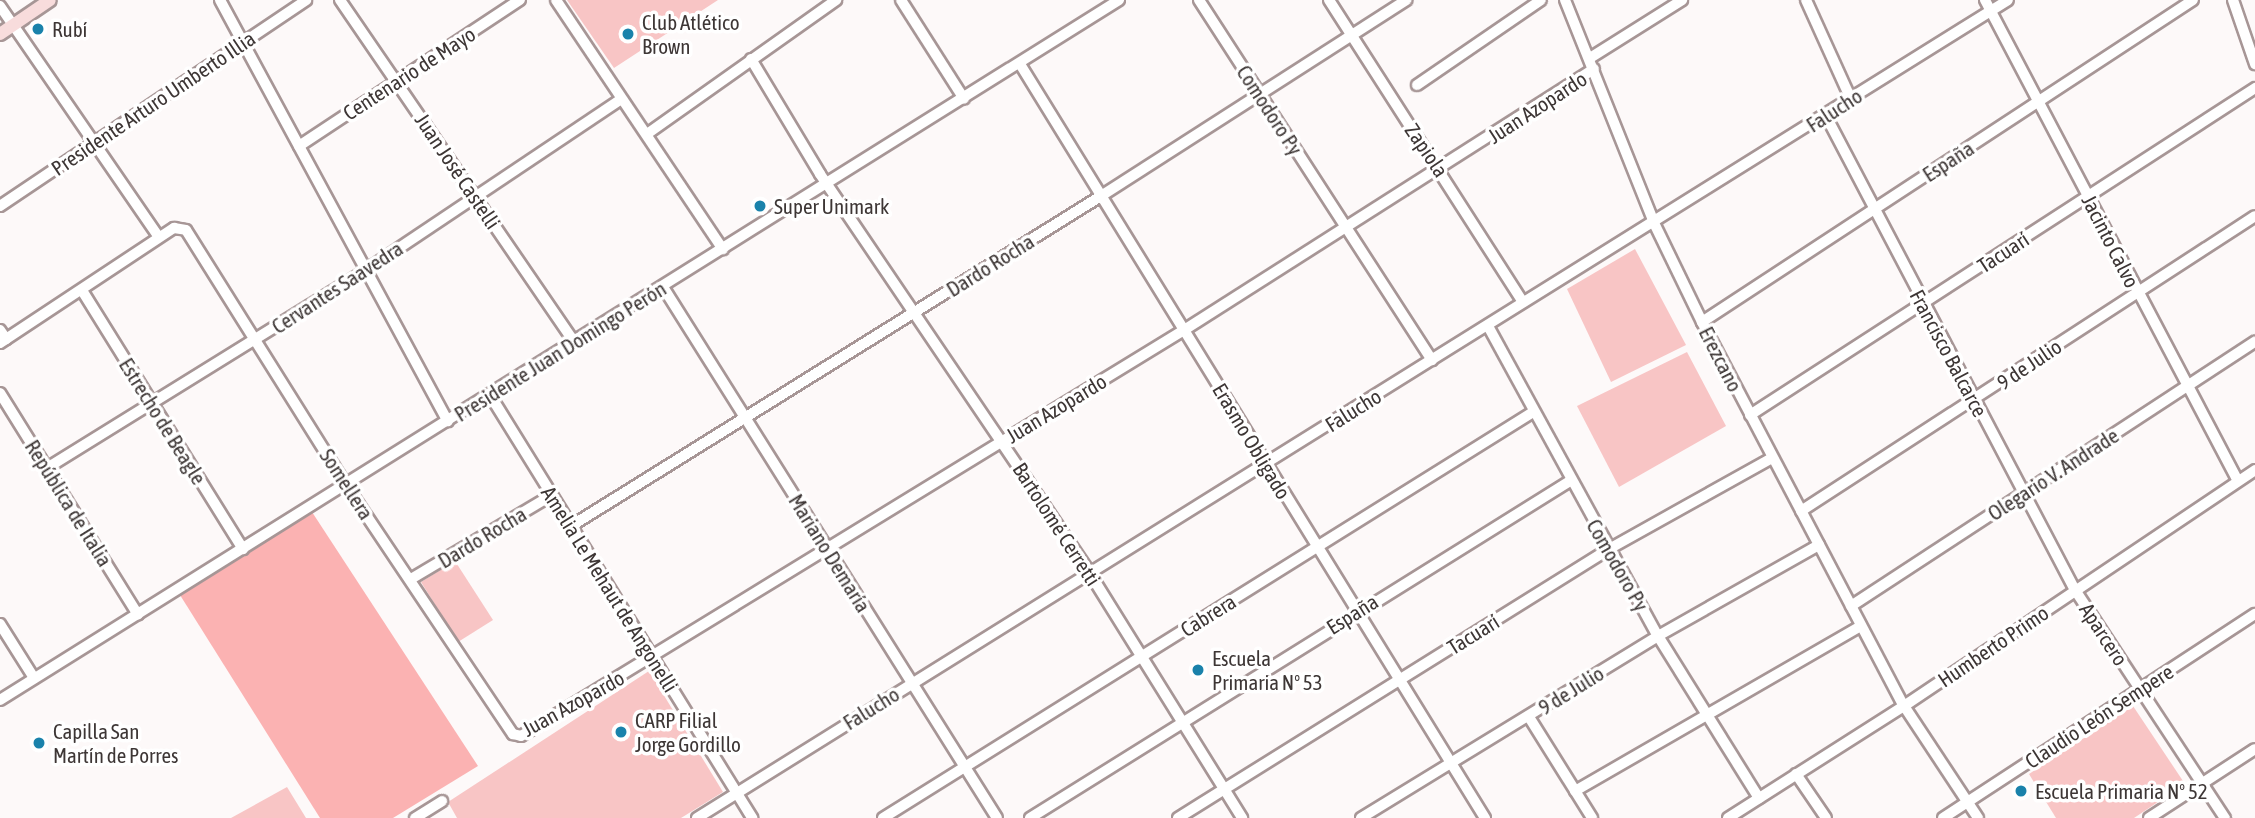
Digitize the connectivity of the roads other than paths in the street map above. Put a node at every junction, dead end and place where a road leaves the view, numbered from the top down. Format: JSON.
{"nodes":[{"id":1,"x":50,"y":0,"type":"edge"},
{"id":2,"x":220,"y":0,"type":"edge"},
{"id":3,"x":306,"y":0,"type":"edge"},
{"id":4,"x":340,"y":0,"type":"edge"},
{"id":5,"x":520,"y":0,"type":"edge"},
{"id":6,"x":556,"y":0,"type":"edge"},
{"id":7,"x":836,"y":0,"type":"edge"},
{"id":8,"x":901,"y":0,"type":"edge"},
{"id":9,"x":1119,"y":0,"type":"edge"},
{"id":10,"x":1199,"y":0,"type":"edge"},
{"id":11,"x":1329,"y":0,"type":"edge"},
{"id":12,"x":1406,"y":0,"type":"edge"},
{"id":13,"x":1541,"y":0,"type":"edge"},
{"id":14,"x":1565,"y":0,"type":"edge"},
{"id":15,"x":1682,"y":0,"type":"edge"},
{"id":16,"x":1806,"y":0,"type":"edge"},
{"id":17,"x":1985,"y":0,"type":"edge"},
{"id":18,"x":2007,"y":0,"type":"edge"},
{"id":19,"x":2193,"y":0,"type":"edge"},
{"id":20,"x":2233,"y":0,"type":"edge"},
{"id":21,"x":0,"y":6,"type":"edge"},
{"id":22,"x":1991,"y":10,"type":"junction"},
{"id":23,"x":13,"y":25,"type":"junction"},
{"id":24,"x":0,"y":34,"type":"edge"},
{"id":25,"x":1352,"y":37,"type":"junction"},
{"id":26,"x":243,"y":43,"type":"junction"},
{"id":27,"x":1590,"y":58,"type":"junction"},
{"id":28,"x":751,"y":59,"type":"junction"},
{"id":29,"x":1020,"y":64,"type":"junction"},
{"id":30,"x":2255,"y":64,"type":"edge"},
{"id":31,"x":1594,"y":69,"type":"junction"},
{"id":32,"x":397,"y":80,"type":"junction"},
{"id":33,"x":1417,"y":85,"type":"dead end"},
{"id":34,"x":2255,"y":88,"type":"edge"},
{"id":35,"x":1260,"y":94,"type":"junction"},
{"id":36,"x":621,"y":99,"type":"junction"},
{"id":37,"x":964,"y":99,"type":"junction"},
{"id":38,"x":1851,"y":99,"type":"junction"},
{"id":39,"x":2038,"y":102,"type":"junction"},
{"id":40,"x":1826,"y":116,"type":"junction"},
{"id":41,"x":647,"y":134,"type":"junction"},
{"id":42,"x":95,"y":142,"type":"junction"},
{"id":43,"x":299,"y":146,"type":"junction"},
{"id":44,"x":1441,"y":170,"type":"junction"},
{"id":45,"x":827,"y":184,"type":"junction"},
{"id":46,"x":475,"y":197,"type":"junction"},
{"id":47,"x":1101,"y":197,"type":"junction"},
{"id":48,"x":2089,"y":197,"type":"junction"},
{"id":49,"x":0,"y":206,"type":"edge"},
{"id":50,"x":1873,"y":210,"type":"junction"},
{"id":51,"x":2255,"y":216,"type":"edge"},
{"id":52,"x":1654,"y":223,"type":"junction"},
{"id":53,"x":1345,"y":228,"type":"junction"},
{"id":54,"x":159,"y":237,"type":"junction"},
{"id":55,"x":723,"y":249,"type":"junction"},
{"id":56,"x":366,"y":270,"type":"junction"},
{"id":57,"x":663,"y":287,"type":"junction"},
{"id":58,"x":83,"y":292,"type":"junction"},
{"id":59,"x":2137,"y":292,"type":"junction"},
{"id":60,"x":1523,"y":302,"type":"junction"},
{"id":61,"x":1923,"y":304,"type":"junction"},
{"id":62,"x":914,"y":312,"type":"junction"},
{"id":63,"x":1702,"y":322,"type":"junction"},
{"id":64,"x":1488,"y":326,"type":"junction"},
{"id":65,"x":1184,"y":330,"type":"junction"},
{"id":66,"x":2,"y":337,"type":"edge"},
{"id":67,"x":255,"y":339,"type":"junction"},
{"id":68,"x":574,"y":342,"type":"junction"},
{"id":69,"x":2255,"y":342,"type":"edge"},
{"id":70,"x":1432,"y":360,"type":"junction"},
{"id":71,"x":2188,"y":387,"type":"junction"},
{"id":72,"x":0,"y":393,"type":"edge"},
{"id":73,"x":491,"y":395,"type":"junction"},
{"id":74,"x":1974,"y":401,"type":"junction"},
{"id":75,"x":152,"y":404,"type":"junction"},
{"id":76,"x":1533,"y":412,"type":"junction"},
{"id":77,"x":1750,"y":415,"type":"junction"},
{"id":78,"x":745,"y":417,"type":"junction"},
{"id":79,"x":448,"y":421,"type":"junction"},
{"id":80,"x":1001,"y":441,"type":"junction"},
{"id":81,"x":1772,"y":458,"type":"junction"},
{"id":82,"x":1266,"y":464,"type":"junction"},
{"id":83,"x":47,"y":468,"type":"junction"},
{"id":84,"x":2252,"y":472,"type":"edge"},
{"id":85,"x":1570,"y":481,"type":"junction"},
{"id":86,"x":2238,"y":481,"type":"junction"},
{"id":87,"x":346,"y":485,"type":"junction"},
{"id":88,"x":2255,"y":485,"type":"edge"},
{"id":89,"x":2023,"y":493,"type":"junction"},
{"id":90,"x":552,"y":495,"type":"junction"},
{"id":91,"x":1801,"y":511,"type":"junction"},
{"id":92,"x":571,"y":526,"type":"junction"},
{"id":93,"x":1819,"y":545,"type":"junction"},
{"id":94,"x":1315,"y":547,"type":"junction"},
{"id":95,"x":243,"y":549,"type":"junction"},
{"id":96,"x":1609,"y":549,"type":"junction"},
{"id":97,"x":827,"y":550,"type":"junction"},
{"id":98,"x":1089,"y":572,"type":"junction"},
{"id":99,"x":411,"y":579,"type":"junction"},
{"id":100,"x":2075,"y":590,"type":"junction"},
{"id":101,"x":1850,"y":606,"type":"junction"},
{"id":102,"x":1356,"y":611,"type":"junction"},
{"id":103,"x":2255,"y":614,"type":"edge"},
{"id":104,"x":138,"y":615,"type":"junction"},
{"id":105,"x":0,"y":624,"type":"edge"},
{"id":106,"x":1861,"y":626,"type":"junction"},
{"id":107,"x":1658,"y":636,"type":"junction"},
{"id":108,"x":653,"y":657,"type":"junction"},
{"id":109,"x":1142,"y":657,"type":"junction"},
{"id":110,"x":34,"y":678,"type":"junction"},
{"id":111,"x":1399,"y":679,"type":"junction"},
{"id":112,"x":912,"y":682,"type":"junction"},
{"id":113,"x":2140,"y":689,"type":"junction"},
{"id":114,"x":0,"y":700,"type":"edge"},
{"id":115,"x":1904,"y":706,"type":"junction"},
{"id":116,"x":1706,"y":716,"type":"junction"},
{"id":117,"x":1529,"y":717,"type":"junction"},
{"id":118,"x":1182,"y":723,"type":"junction"},
{"id":119,"x":513,"y":734,"type":"joint"},
{"id":120,"x":2255,"y":749,"type":"edge"},
{"id":121,"x":1451,"y":762,"type":"junction"},
{"id":122,"x":965,"y":768,"type":"junction"},
{"id":123,"x":1796,"y":774,"type":"junction"},
{"id":124,"x":2202,"y":783,"type":"junction"},
{"id":125,"x":1224,"y":790,"type":"junction"},
{"id":126,"x":1575,"y":791,"type":"junction"},
{"id":127,"x":738,"y":793,"type":"junction"},
{"id":128,"x":1759,"y":797,"type":"junction"},
{"id":129,"x":442,"y":801,"type":"dead end"},
{"id":130,"x":1968,"y":802,"type":"junction"},
{"id":131,"x":415,"y":818,"type":"edge"},
{"id":132,"x":697,"y":818,"type":"edge"},
{"id":133,"x":752,"y":818,"type":"edge"},
{"id":134,"x":883,"y":818,"type":"edge"},
{"id":135,"x":997,"y":818,"type":"edge"},
{"id":136,"x":1030,"y":818,"type":"edge"},
{"id":137,"x":1178,"y":818,"type":"edge"},
{"id":138,"x":1241,"y":818,"type":"edge"},
{"id":139,"x":1361,"y":818,"type":"edge"},
{"id":140,"x":1485,"y":818,"type":"edge"},
{"id":141,"x":1592,"y":818,"type":"edge"},
{"id":142,"x":1728,"y":818,"type":"edge"},
{"id":143,"x":1826,"y":818,"type":"edge"},
{"id":144,"x":1943,"y":818,"type":"edge"},
{"id":145,"x":1978,"y":818,"type":"edge"},
{"id":146,"x":2149,"y":818,"type":"edge"},
{"id":147,"x":2225,"y":818,"type":"edge"}],
"edges":[{"from":1,"to":23,"type":"main road"},
{"from":2,"to":26,"type":"street"},
{"from":3,"to":26,"type":"street","name":"Presidente Arturo Umberto Illia"},
{"from":4,"to":32,"type":"street","name":"Juan José Castelli"},
{"from":5,"to":32,"type":"street","name":"Centenario de Mayo"},
{"from":6,"to":36,"type":"street"},
{"from":7,"to":28,"type":"street"},
{"from":8,"to":37,"type":"street"},
{"from":9,"to":29,"type":"street","name":"Presidente Juan Domingo Perón"},
{"from":10,"to":35,"type":"street","name":"Comodoro Py"},
{"from":11,"to":25,"type":"street","name":"Zapiola"},
{"from":12,"to":25,"type":"street","name":"Dardo Rocha"},
{"from":13,"to":33,"type":"street"},
{"from":14,"to":27,"type":"street","name":"Erezcano"},
{"from":15,"to":27,"type":"street","name":"Juan Azopardo"},
{"from":16,"to":38,"type":"street"},
{"from":17,"to":22,"type":"street","name":"Jacinto Calvo"},
{"from":18,"to":22,"type":"street","name":"Falucho"},
{"from":19,"to":39,"type":"street","name":"España"},
{"from":20,"to":30,"type":"street"},
{"from":21,"to":23,"type":"street"},
{"from":22,"to":38,"type":"street","name":"Falucho"},
{"from":22,"to":39,"type":"street","name":"Jacinto Calvo"},
{"from":23,"to":24,"type":"main road"},
{"from":23,"to":42,"type":"street"},
{"from":25,"to":35,"type":"street","name":"Dardo Rocha"},
{"from":25,"to":44,"type":"street","name":"Zapiola"},
{"from":26,"to":42,"type":"street","name":"Presidente Arturo Umberto Illia"},
{"from":26,"to":43,"type":"street"},
{"from":27,"to":31,"type":"street","name":"Erezcano"},
{"from":28,"to":41,"type":"street"},
{"from":28,"to":45,"type":"street","name":"Bartolomé Cerretti"},
{"from":29,"to":37,"type":"street","name":"Presidente Juan Domingo Perón"},
{"from":29,"to":47,"type":"street","name":"Erasmo Obligado"},
{"from":31,"to":44,"type":"street","name":"Juan Azopardo"},
{"from":31,"to":52,"type":"street","name":"Erezcano"},
{"from":32,"to":43,"type":"street","name":"Centenario de Mayo"},
{"from":32,"to":46,"type":"street","name":"Juan José Castelli"},
{"from":34,"to":48,"type":"street","name":"Tacuarí"},
{"from":35,"to":47,"type":"street","name":"Dardo Rocha"},
{"from":35,"to":53,"type":"street","name":"Comodoro Py"},
{"from":36,"to":41,"type":"street"},
{"from":36,"to":46,"type":"street","name":"Cervantes Saavedra"},
{"from":37,"to":45,"type":"street","name":"Presidente Juan Domingo Perón"},
{"from":38,"to":40,"type":"street","name":"Falucho"},
{"from":39,"to":48,"type":"street","name":"Jacinto Calvo"},
{"from":39,"to":50,"type":"street","name":"España"},
{"from":40,"to":50,"type":"street","name":"Francisco Balcarce"},
{"from":40,"to":52,"type":"street","name":"Falucho"},
{"from":41,"to":55,"type":"street"},
{"from":42,"to":49,"type":"street","name":"Presidente Arturo Umberto Illia"},
{"from":42,"to":54,"type":"street"},
{"from":43,"to":56,"type":"street"},
{"from":44,"to":53,"type":"street","name":"Juan Azopardo"},
{"from":44,"to":60,"type":"street","name":"Zapiola"},
{"from":45,"to":55,"type":"street","name":"Presidente Juan Domingo Perón"},
{"from":45,"to":62,"type":"street","name":"Bartolomé Cerretti"},
{"from":46,"to":56,"type":"street","name":"Cervantes Saavedra"},
{"from":46,"to":68,"type":"street","name":"Juan José Castelli"},
{"from":47,"to":62,"type":"street","name":"Dardo Rocha"},
{"from":47,"to":65,"type":"street","name":"Erasmo Obligado"},
{"from":48,"to":59,"type":"street","name":"Jacinto Calvo"},
{"from":48,"to":61,"type":"street","name":"Tacuarí"},
{"from":50,"to":61,"type":"street","name":"Francisco Balcarce"},
{"from":50,"to":63,"type":"street","name":"España"},
{"from":51,"to":59,"type":"street","name":"9 de Julio"},
{"from":52,"to":60,"type":"street","name":"Falucho"},
{"from":52,"to":63,"type":"street","name":"Erezcano"},
{"from":53,"to":65,"type":"street","name":"Juan Azopardo"},
{"from":53,"to":70,"type":"street","name":"Comodoro Py"},
{"from":54,"to":58,"type":"street"},
{"from":54,"to":67,"type":"street","name":"Somellera"},
{"from":55,"to":57,"type":"street","name":"Presidente Juan Domingo Perón"},
{"from":56,"to":67,"type":"street","name":"Cervantes Saavedra"},
{"from":56,"to":79,"type":"street"},
{"from":57,"to":68,"type":"street","name":"Presidente Juan Domingo Perón"},
{"from":57,"to":78,"type":"street","name":"Mariano Demaría"},
{"from":58,"to":66,"type":"street"},
{"from":58,"to":75,"type":"street","name":"Estrecho de Beagle"},
{"from":59,"to":71,"type":"street","name":"Jacinto Calvo"},
{"from":59,"to":74,"type":"street","name":"9 de Julio"},
{"from":60,"to":64,"type":"street","name":"Falucho"},
{"from":61,"to":74,"type":"street","name":"Francisco Balcarce"},
{"from":61,"to":77,"type":"street","name":"Tacuarí"},
{"from":62,"to":78,"type":"street","name":"Dardo Rocha"},
{"from":62,"to":80,"type":"street","name":"Bartolomé Cerretti"},
{"from":63,"to":77,"type":"street","name":"Erezcano"},
{"from":64,"to":70,"type":"street","name":"Falucho"},
{"from":64,"to":76,"type":"street","name":"Comodoro Py"},
{"from":65,"to":80,"type":"street","name":"Juan Azopardo"},
{"from":65,"to":82,"type":"street","name":"Erasmo Obligado"},
{"from":67,"to":75,"type":"street","name":"Cervantes Saavedra"},
{"from":67,"to":87,"type":"street","name":"Somellera"},
{"from":68,"to":73,"type":"street","name":"Presidente Juan Domingo Perón"},
{"from":69,"to":71,"type":"street","name":"Olegario V. Andrade"},
{"from":70,"to":82,"type":"street","name":"Falucho"},
{"from":71,"to":86,"type":"street","name":"Jacinto Calvo"},
{"from":71,"to":89,"type":"street","name":"Olegario V. Andrade"},
{"from":72,"to":83,"type":"street","name":"República de Italia"},
{"from":73,"to":79,"type":"street","name":"Presidente Juan Domingo Perón"},
{"from":73,"to":90,"type":"street","name":"Amelia Le Mehaut de Angonelli"},
{"from":74,"to":89,"type":"street","name":"Francisco Balcarce"},
{"from":74,"to":91,"type":"street","name":"9 de Julio"},
{"from":75,"to":83,"type":"street","name":"Cervantes Saavedra"},
{"from":75,"to":95,"type":"street","name":"Estrecho de Beagle"},
{"from":76,"to":85,"type":"street","name":"Comodoro Py"},
{"from":76,"to":94,"type":"street","name":"Cabrera"},
{"from":77,"to":81,"type":"street","name":"Erezcano"},
{"from":78,"to":92,"type":"street","name":"Dardo Rocha"},
{"from":78,"to":97,"type":"street","name":"Mariano Demaría"},
{"from":79,"to":87,"type":"street","name":"Presidente Juan Domingo Perón"},
{"from":80,"to":97,"type":"street","name":"Juan Azopardo"},
{"from":80,"to":98,"type":"street","name":"Bartolomé Cerretti"},
{"from":81,"to":91,"type":"street","name":"Erezcano"},
{"from":81,"to":96,"type":"street","name":"Tacuarí"},
{"from":82,"to":94,"type":"street","name":"Erasmo Obligado"},
{"from":82,"to":98,"type":"street","name":"Falucho"},
{"from":83,"to":104,"type":"street","name":"República de Italia"},
{"from":84,"to":86,"type":"street","name":"Humberto Primo"},
{"from":84,"to":88,"type":"street"},
{"from":85,"to":96,"type":"street","name":"Comodoro Py"},
{"from":85,"to":102,"type":"street","name":"España"},
{"from":86,"to":100,"type":"street","name":"Humberto Primo"},
{"from":87,"to":95,"type":"street","name":"Presidente Juan Domingo Perón"},
{"from":87,"to":99,"type":"street","name":"Somellera"},
{"from":89,"to":100,"type":"street","name":"Francisco Balcarce"},
{"from":89,"to":101,"type":"street","name":"Olegario V. Andrade"},
{"from":90,"to":92,"type":"street","name":"Amelia Le Mehaut de Angonelli"},
{"from":90,"to":99,"type":"street","name":"Dardo Rocha"},
{"from":91,"to":93,"type":"street","name":"Erezcano"},
{"from":92,"to":108,"type":"street","name":"Amelia Le Mehaut de Angonelli"},
{"from":93,"to":101,"type":"street","name":"Erezcano"},
{"from":93,"to":107,"type":"street","name":"9 de Julio"},
{"from":94,"to":102,"type":"street","name":"Erasmo Obligado"},
{"from":94,"to":109,"type":"street","name":"Cabrera"},
{"from":95,"to":104,"type":"street","name":"Presidente Juan Domingo Perón"},
{"from":96,"to":107,"type":"street","name":"Comodoro Py"},
{"from":96,"to":111,"type":"street","name":"Tacuarí"},
{"from":97,"to":108,"type":"street","name":"Juan Azopardo"},
{"from":97,"to":112,"type":"street","name":"Mariano Demaría"},
{"from":98,"to":109,"type":"street","name":"Bartolomé Cerretti"},
{"from":98,"to":112,"type":"street","name":"Falucho"},
{"from":99,"to":119,"type":"street","name":"Somellera"},
{"from":100,"to":113,"type":"street","name":"Aparcero"},
{"from":100,"to":115,"type":"street","name":"Humberto Primo"},
{"from":101,"to":106,"type":"street","name":"Erezcano"},
{"from":102,"to":111,"type":"street","name":"Erasmo Obligado"},
{"from":102,"to":118,"type":"street","name":"España"},
{"from":103,"to":113,"type":"street","name":"Claudio León Sempere"},
{"from":104,"to":110,"type":"street","name":"Presidente Juan Domingo Perón"},
{"from":105,"to":110,"type":"street"},
{"from":106,"to":115,"type":"street","name":"Erezcano"},
{"from":106,"to":116,"type":"street"},
{"from":107,"to":116,"type":"street","name":"Comodoro Py"},
{"from":107,"to":117,"type":"street","name":"9 de Julio"},
{"from":108,"to":119,"type":"street","name":"Juan Azopardo"},
{"from":108,"to":127,"type":"street","name":"Amelia Le Mehaut de Angonelli"},
{"from":109,"to":118,"type":"street","name":"Bartolomé Cerretti"},
{"from":109,"to":122,"type":"street","name":"Cabrera"},
{"from":110,"to":114,"type":"street","name":"Presidente Juan Domingo Perón"},
{"from":111,"to":121,"type":"street","name":"Erasmo Obligado"},
{"from":111,"to":125,"type":"street","name":"Tacuarí"},
{"from":112,"to":122,"type":"street","name":"Mariano Demaría"},
{"from":112,"to":127,"type":"street","name":"Falucho"},
{"from":113,"to":124,"type":"street","name":"Aparcero"},
{"from":113,"to":130,"type":"street","name":"Claudio León Sempere"},
{"from":115,"to":123,"type":"street","name":"Humberto Primo"},
{"from":115,"to":130,"type":"street","name":"Erezcano"},
{"from":116,"to":126,"type":"street"},
{"from":116,"to":128,"type":"street","name":"Comodoro Py"},
{"from":117,"to":121,"type":"street","name":"9 de Julio"},
{"from":117,"to":126,"type":"street"},
{"from":118,"to":125,"type":"street","name":"Bartolomé Cerretti"},
{"from":118,"to":136,"type":"street","name":"España"},
{"from":120,"to":124,"type":"street"},
{"from":121,"to":139,"type":"street","name":"9 de Julio"},
{"from":121,"to":140,"type":"street","name":"Erasmo Obligado"},
{"from":122,"to":134,"type":"street","name":"Cabrera"},
{"from":122,"to":135,"type":"street","name":"Mariano Demaría"},
{"from":123,"to":128,"type":"street","name":"Humberto Primo"},
{"from":123,"to":143,"type":"street"},
{"from":124,"to":146,"type":"street"},
{"from":124,"to":147,"type":"street","name":"Aparcero"},
{"from":125,"to":137,"type":"street","name":"Tacuarí"},
{"from":125,"to":138,"type":"street","name":"Bartolomé Cerretti"},
{"from":126,"to":141,"type":"street"},
{"from":127,"to":132,"type":"street","name":"Falucho"},
{"from":127,"to":133,"type":"street","name":"Amelia Le Mehaut de Angonelli"},
{"from":128,"to":142,"type":"street","name":"Humberto Primo"},
{"from":129,"to":131,"type":"street"},
{"from":130,"to":144,"type":"street","name":"Claudio León Sempere"},
{"from":130,"to":145,"type":"street","name":"Erezcano"}]}
